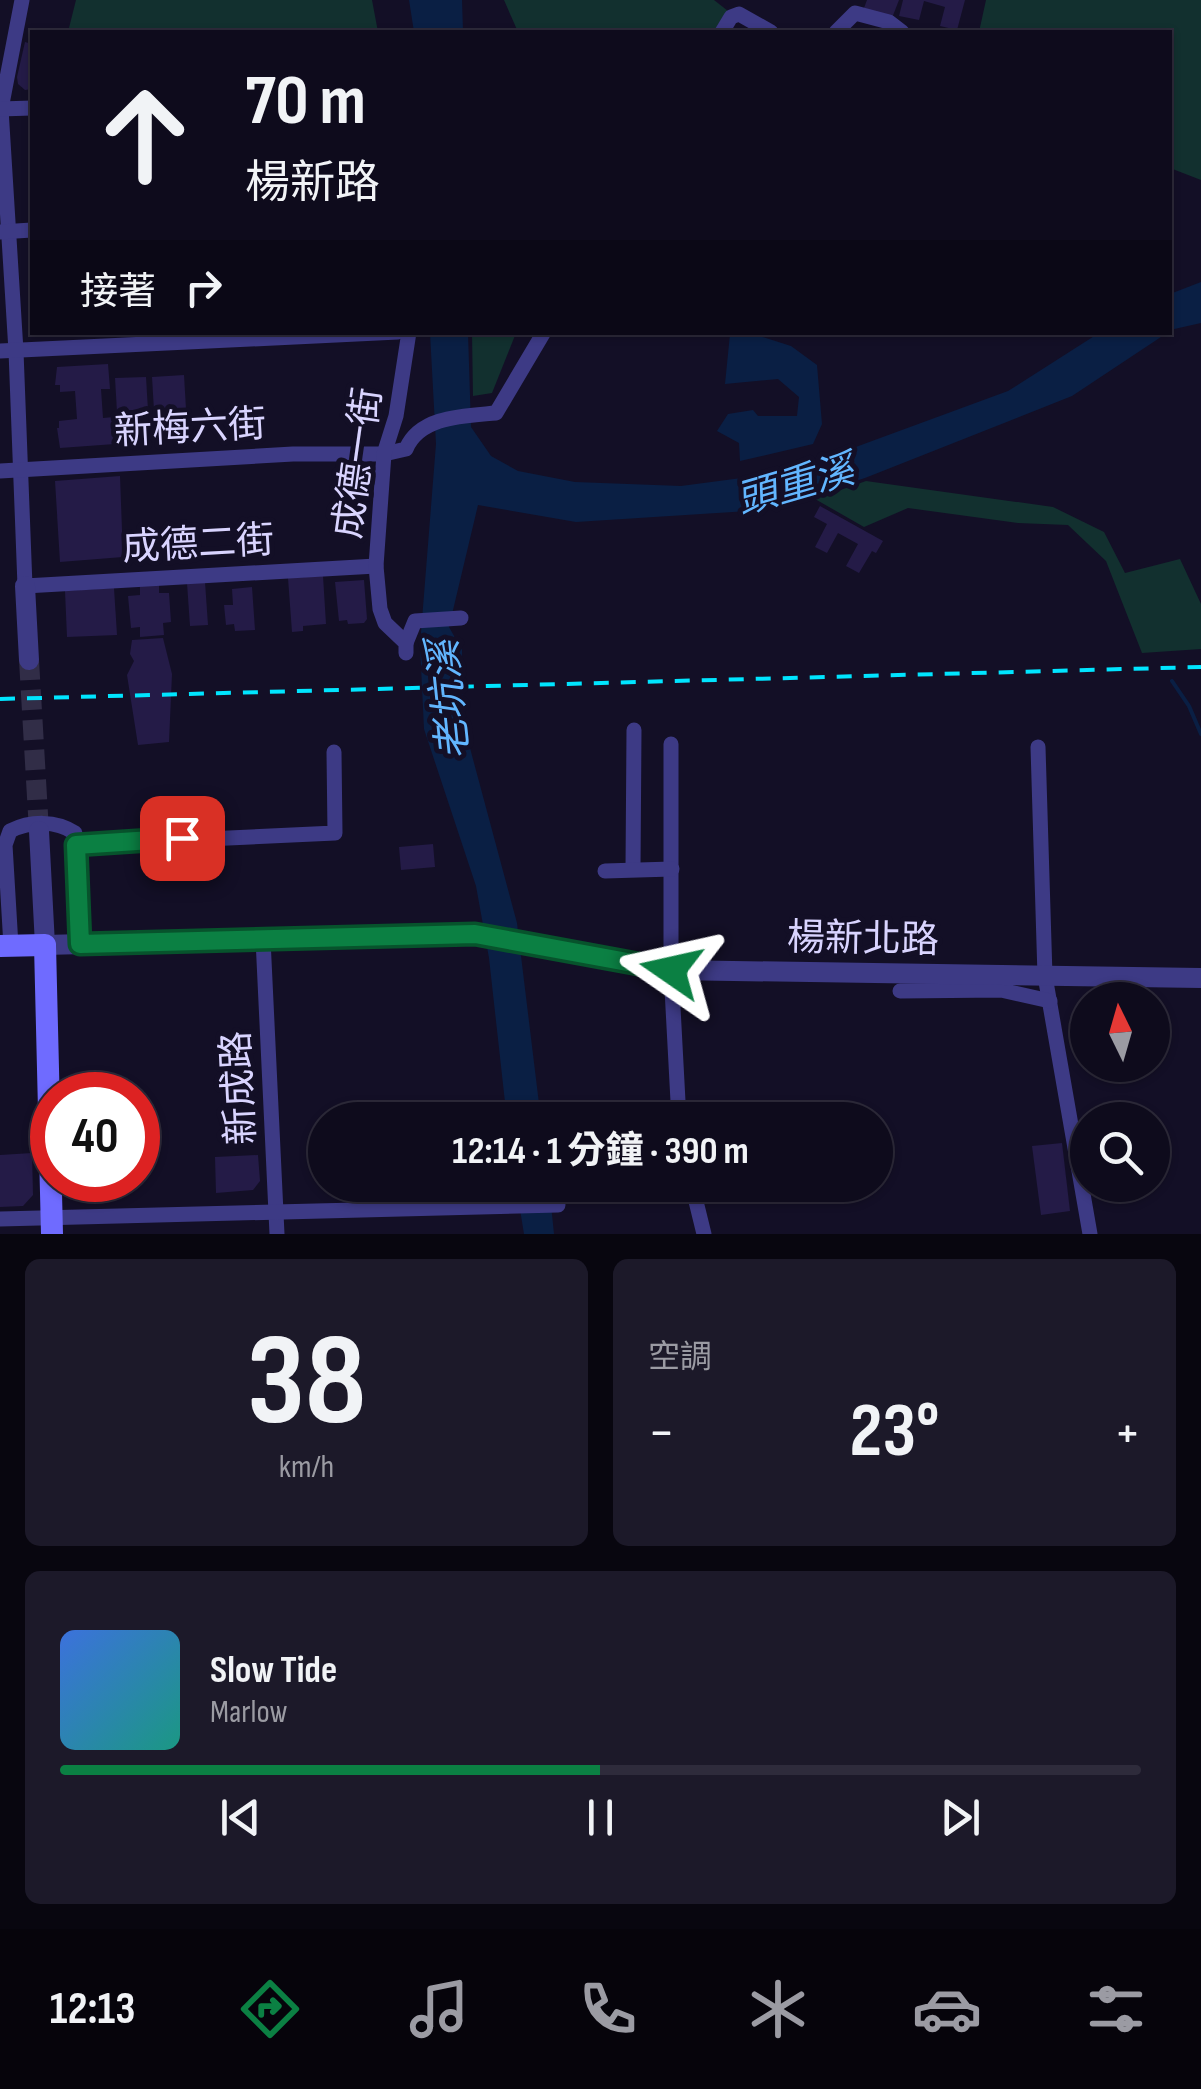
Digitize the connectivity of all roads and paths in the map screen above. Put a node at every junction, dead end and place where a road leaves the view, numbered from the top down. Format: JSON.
{"nodes":[{"id":1,"x":22,"y":0,"type":"edge"},
{"id":2,"x":723,"y":30,"type":"edge"},
{"id":3,"x":768,"y":30,"type":"edge"},
{"id":4,"x":838,"y":30,"type":"edge"},
{"id":5,"x":899,"y":30,"type":"edge"},
{"id":6,"x":30,"y":108,"type":"edge"},
{"id":7,"x":1,"y":109,"type":"edge"},
{"id":8,"x":30,"y":230,"type":"edge"},
{"id":9,"x":4,"y":232,"type":"edge"},
{"id":10,"x":336,"y":335,"type":"edge"},
{"id":11,"x":409,"y":335,"type":"edge"},
{"id":12,"x":542,"y":335,"type":"edge"},
{"id":13,"x":8,"y":351,"type":"edge"},
{"id":14,"x":384,"y":454,"type":"junction"},
{"id":15,"x":0,"y":470,"type":"edge"},
{"id":16,"x":20,"y":470,"type":"junction"},
{"id":17,"x":376,"y":566,"type":"junction"},
{"id":18,"x":25,"y":586,"type":"junction"},
{"id":19,"x":461,"y":618,"type":"dead end"},
{"id":20,"x":29,"y":660,"type":"tunnel mouth"},
{"id":21,"x":634,"y":730,"type":"dead end"},
{"id":22,"x":671,"y":744,"type":"dead end"},
{"id":23,"x":1038,"y":747,"type":"dead end"},
{"id":24,"x":334,"y":752,"type":"dead end"},
{"id":25,"x":40,"y":831,"type":"tunnel mouth"},
{"id":26,"x":2,"y":845,"type":"edge"},
{"id":27,"x":76,"y":845,"type":"junction"},
{"id":28,"x":632,"y":869,"type":"junction"},
{"id":29,"x":672,"y":869,"type":"junction"},
{"id":30,"x":605,"y":872,"type":"dead end"},
{"id":31,"x":263,"y":939,"type":"junction"},
{"id":32,"x":80,"y":944,"type":"junction"},
{"id":33,"x":45,"y":945,"type":"junction"},
{"id":34,"x":6,"y":946,"type":"edge"},
{"id":35,"x":671,"y":970,"type":"junction"},
{"id":36,"x":1045,"y":976,"type":"junction"},
{"id":37,"x":1201,"y":978,"type":"edge"},
{"id":38,"x":900,"y":991,"type":"dead end"},
{"id":39,"x":1050,"y":1001,"type":"junction"},
{"id":40,"x":678,"y":1102,"type":"edge"},
{"id":41,"x":696,"y":1202,"type":"edge"},
{"id":42,"x":554,"y":1205,"type":"dead end"},
{"id":43,"x":276,"y":1213,"type":"junction"},
{"id":44,"x":0,"y":1219,"type":"edge"},
{"id":45,"x":52,"y":1226,"type":"edge"},
{"id":46,"x":277,"y":1234,"type":"edge"},
{"id":47,"x":704,"y":1234,"type":"edge"},
{"id":48,"x":1090,"y":1234,"type":"edge"}],
"edges":[{"from":1,"to":7,"type":"street"},
{"from":2,"to":3,"type":"street"},
{"from":4,"to":5,"type":"street"},
{"from":6,"to":7,"type":"street"},
{"from":7,"to":9,"type":"street"},
{"from":8,"to":9,"type":"street"},
{"from":9,"to":13,"type":"street"},
{"from":10,"to":13,"type":"street"},
{"from":11,"to":14,"type":"street","name":"成德一街"},
{"from":12,"to":14,"type":"street"},
{"from":13,"to":16,"type":"street"},
{"from":14,"to":16,"type":"street","name":"新梅六街"},
{"from":14,"to":17,"type":"street","name":"成德一街"},
{"from":15,"to":16,"type":"street","name":"新梅六街"},
{"from":16,"to":18,"type":"street"},
{"from":17,"to":18,"type":"street","name":"成德二街"},
{"from":17,"to":19,"type":"street","name":"成德一街"},
{"from":18,"to":20,"type":"street"},
{"from":21,"to":28,"type":"street"},
{"from":22,"to":29,"type":"street"},
{"from":23,"to":36,"type":"street"},
{"from":24,"to":27,"type":"street"},
{"from":25,"to":33,"type":"street"},
{"from":26,"to":27,"type":"street"},
{"from":26,"to":34,"type":"street"},
{"from":27,"to":32,"type":"street"},
{"from":28,"to":29,"type":"street"},
{"from":28,"to":30,"type":"street"},
{"from":29,"to":35,"type":"street"},
{"from":31,"to":32,"type":"street","name":"楊新北路"},
{"from":31,"to":35,"type":"street","name":"楊新北路"},
{"from":31,"to":43,"type":"street","name":"新成路"},
{"from":32,"to":33,"type":"street","name":"楊新北路"},
{"from":33,"to":34,"type":"main road"},
{"from":33,"to":45,"type":"main road"},
{"from":35,"to":36,"type":"street","name":"楊新北路"},
{"from":35,"to":40,"type":"street"},
{"from":36,"to":37,"type":"street","name":"楊新北路"},
{"from":36,"to":39,"type":"street"},
{"from":38,"to":39,"type":"street"},
{"from":39,"to":48,"type":"street"},
{"from":41,"to":47,"type":"street"},
{"from":42,"to":43,"type":"street"},
{"from":43,"to":45,"type":"street"},
{"from":43,"to":46,"type":"street","name":"新成路"},
{"from":44,"to":45,"type":"street"}]}
